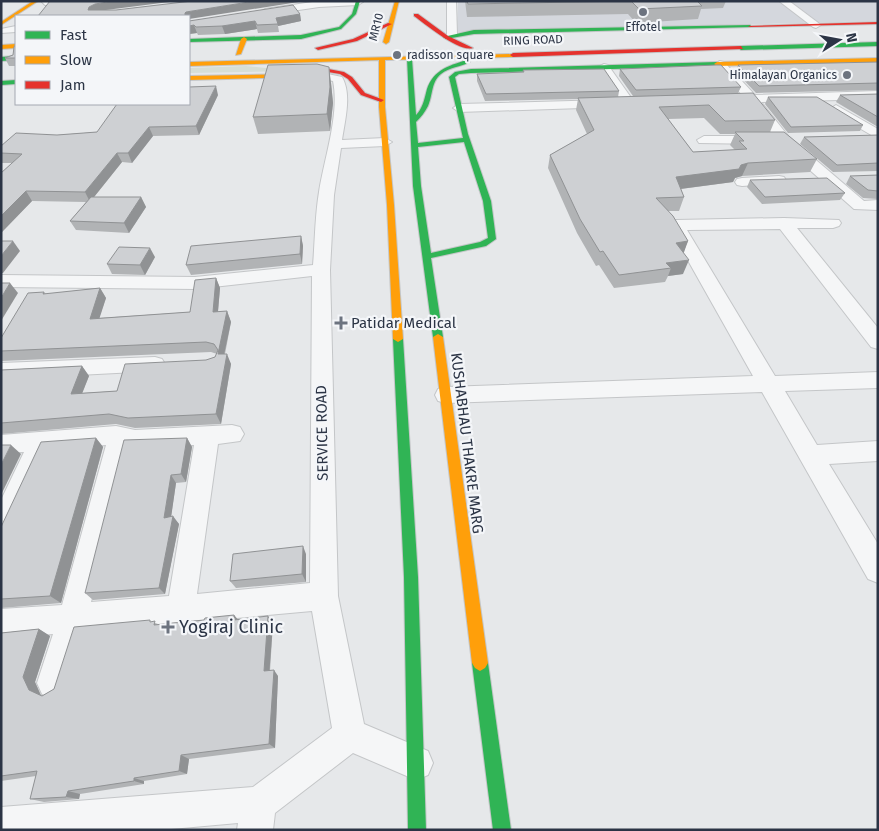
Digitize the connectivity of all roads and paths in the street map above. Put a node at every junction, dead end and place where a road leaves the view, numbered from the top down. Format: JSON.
{"nodes":[{"id":1,"x":80,"y":1,"type":"edge"},
{"id":2,"x":397,"y":1,"type":"edge"},
{"id":3,"x":418,"y":1,"type":"edge"},
{"id":4,"x":450,"y":1,"type":"edge"},
{"id":5,"x":783,"y":1,"type":"edge"},
{"id":6,"x":42,"y":2,"type":"edge"},
{"id":7,"x":360,"y":2,"type":"edge"},
{"id":8,"x":252,"y":14,"type":"edge"},
{"id":9,"x":23,"y":15,"type":"edge"},
{"id":10,"x":26,"y":15,"type":"edge"},
{"id":11,"x":416,"y":15,"type":"junction"},
{"id":12,"x":15,"y":20,"type":"edge"},
{"id":13,"x":15,"y":22,"type":"edge"},
{"id":14,"x":878,"y":23,"type":"edge"},
{"id":15,"x":390,"y":24,"type":"junction"},
{"id":16,"x":816,"y":25,"type":"junction"},
{"id":17,"x":2,"y":29,"type":"edge"},
{"id":18,"x":15,"y":29,"type":"edge"},
{"id":19,"x":583,"y":30,"type":"junction"},
{"id":20,"x":415,"y":31,"type":"dead end"},
{"id":21,"x":449,"y":36,"type":"junction"},
{"id":22,"x":878,"y":37,"type":"edge"},
{"id":23,"x":244,"y":39,"type":"junction"},
{"id":24,"x":190,"y":41,"type":"edge"},
{"id":25,"x":878,"y":44,"type":"edge"},
{"id":26,"x":584,"y":45,"type":"junction"},
{"id":27,"x":15,"y":46,"type":"edge"},
{"id":28,"x":1,"y":47,"type":"edge"},
{"id":29,"x":470,"y":48,"type":"junction"},
{"id":30,"x":671,"y":49,"type":"junction"},
{"id":31,"x":633,"y":50,"type":"junction"},
{"id":32,"x":296,"y":52,"type":"junction"},
{"id":33,"x":532,"y":53,"type":"junction"},
{"id":34,"x":238,"y":54,"type":"junction"},
{"id":35,"x":410,"y":54,"type":"junction"},
{"id":36,"x":190,"y":55,"type":"edge"},
{"id":37,"x":383,"y":55,"type":"junction"},
{"id":38,"x":15,"y":58,"type":"edge"},
{"id":39,"x":1,"y":59,"type":"edge"},
{"id":40,"x":878,"y":60,"type":"edge"},
{"id":41,"x":253,"y":63,"type":"junction"},
{"id":42,"x":190,"y":64,"type":"edge"},
{"id":43,"x":226,"y":64,"type":"junction"},
{"id":44,"x":720,"y":64,"type":"junction"},
{"id":45,"x":666,"y":65,"type":"junction"},
{"id":46,"x":604,"y":67,"type":"junction"},
{"id":47,"x":1,"y":68,"type":"edge"},
{"id":48,"x":15,"y":68,"type":"edge"},
{"id":49,"x":318,"y":75,"type":"joint"},
{"id":50,"x":190,"y":78,"type":"edge"},
{"id":51,"x":201,"y":78,"type":"junction"},
{"id":52,"x":15,"y":82,"type":"edge"},
{"id":53,"x":1,"y":83,"type":"edge"},
{"id":54,"x":878,"y":95,"type":"edge"},
{"id":55,"x":816,"y":97,"type":"junction"},
{"id":56,"x":752,"y":99,"type":"junction"},
{"id":57,"x":381,"y":100,"type":"junction"},
{"id":58,"x":714,"y":100,"type":"edge"},
{"id":59,"x":667,"y":102,"type":"edge"},
{"id":60,"x":629,"y":103,"type":"junction"},
{"id":61,"x":459,"y":108,"type":"junction"},
{"id":62,"x":412,"y":122,"type":"junction"},
{"id":63,"x":878,"y":136,"type":"edge"},
{"id":64,"x":859,"y":137,"type":"edge"},
{"id":65,"x":803,"y":139,"type":"edge"},
{"id":66,"x":467,"y":140,"type":"junction"},
{"id":67,"x":704,"y":140,"type":"dead end"},
{"id":68,"x":784,"y":140,"type":"junction"},
{"id":69,"x":385,"y":142,"type":"junction"},
{"id":70,"x":335,"y":144,"type":"junction"},
{"id":71,"x":414,"y":145,"type":"junction"},
{"id":72,"x":852,"y":176,"type":"edge"},
{"id":73,"x":827,"y":177,"type":"junction"},
{"id":74,"x":808,"y":178,"type":"edge"},
{"id":75,"x":789,"y":180,"type":"edge"},
{"id":76,"x":742,"y":182,"type":"edge"},
{"id":77,"x":878,"y":205,"type":"edge"},
{"id":78,"x":784,"y":223,"type":"junction"},
{"id":79,"x":833,"y":223,"type":"dead end"},
{"id":80,"x":428,"y":256,"type":"junction"},
{"id":81,"x":320,"y":270,"type":"junction"},
{"id":82,"x":1,"y":281,"type":"edge"},
{"id":83,"x":878,"y":342,"type":"edge"},
{"id":84,"x":172,"y":363,"type":"edge"},
{"id":85,"x":1,"y":371,"type":"edge"},
{"id":86,"x":878,"y":380,"type":"edge"},
{"id":87,"x":768,"y":383,"type":"junction"},
{"id":88,"x":446,"y":395,"type":"junction"},
{"id":89,"x":116,"y":435,"type":"junction"},
{"id":90,"x":41,"y":441,"type":"junction"},
{"id":91,"x":1,"y":444,"type":"edge"},
{"id":92,"x":878,"y":451,"type":"edge"},
{"id":93,"x":811,"y":455,"type":"junction"},
{"id":94,"x":1,"y":528,"type":"edge"},
{"id":95,"x":878,"y":570,"type":"edge"},
{"id":96,"x":324,"y":596,"type":"junction"},
{"id":97,"x":181,"y":609,"type":"junction"},
{"id":98,"x":73,"y":617,"type":"junction"},
{"id":99,"x":1,"y":624,"type":"edge"},
{"id":100,"x":53,"y":683,"type":"dead end"},
{"id":101,"x":350,"y":735,"type":"junction"},
{"id":102,"x":416,"y":763,"type":"junction"},
{"id":103,"x":257,"y":817,"type":"edge"},
{"id":104,"x":1,"y":826,"type":"edge"},
{"id":105,"x":417,"y":830,"type":"edge"},
{"id":106,"x":502,"y":830,"type":"edge"}],
"edges":[{"from":1,"to":6,"type":"street"},
{"from":2,"to":15,"type":"main road","name":"MR10"},
{"from":3,"to":11,"type":"main road"},
{"from":4,"to":21,"type":"street"},
{"from":5,"to":16,"type":"street"},
{"from":6,"to":9,"type":"main road"},
{"from":6,"to":10,"type":"main road"},
{"from":7,"to":8,"type":"street"},
{"from":7,"to":23,"type":"main road"},
{"from":11,"to":20,"type":"main road"},
{"from":11,"to":21,"type":"main road"},
{"from":12,"to":17,"type":"main road"},
{"from":13,"to":17,"type":"main road"},
{"from":14,"to":16,"type":"main road"},
{"from":15,"to":32,"type":"main road"},
{"from":15,"to":37,"type":"main road","name":"MR10"},
{"from":16,"to":19,"type":"main road"},
{"from":17,"to":18,"type":"street"},
{"from":19,"to":21,"type":"main road"},
{"from":19,"to":26,"type":"main road"},
{"from":21,"to":29,"type":"main road"},
{"from":22,"to":26,"type":"main road","name":"RING ROAD"},
{"from":23,"to":24,"type":"main road"},
{"from":23,"to":34,"type":"main road"},
{"from":25,"to":30,"type":"main road","name":"RING ROAD"},
{"from":26,"to":29,"type":"main road","name":"RING ROAD"},
{"from":27,"to":28,"type":"main road"},
{"from":29,"to":35,"type":"main road","name":"RING ROAD"},
{"from":30,"to":31,"type":"main road","name":"RING ROAD"},
{"from":30,"to":45,"type":"main road"},
{"from":31,"to":33,"type":"main road","name":"RING ROAD"},
{"from":31,"to":45,"type":"main road"},
{"from":32,"to":34,"type":"main road","name":"RING ROAD"},
{"from":32,"to":37,"type":"main road","name":"RING ROAD"},
{"from":33,"to":35,"type":"main road","name":"RING ROAD"},
{"from":33,"to":62,"type":"main road"},
{"from":34,"to":36,"type":"main road","name":"RING ROAD"},
{"from":35,"to":37,"type":"main road","name":"RING ROAD"},
{"from":35,"to":62,"type":"main road","name":"KUSHABHAU THAKRE MARG"},
{"from":37,"to":41,"type":"main road","name":"RING ROAD"},
{"from":37,"to":57,"type":"main road","number":"MR10"},
{"from":38,"to":39,"type":"main road"},
{"from":40,"to":44,"type":"main road"},
{"from":41,"to":43,"type":"main road","name":"RING ROAD"},
{"from":41,"to":57,"type":"main road"},
{"from":42,"to":43,"type":"main road","name":"RING ROAD"},
{"from":43,"to":51,"type":"main road"},
{"from":44,"to":45,"type":"main road"},
{"from":44,"to":56,"type":"street"},
{"from":45,"to":46,"type":"main road"},
{"from":46,"to":60,"type":"street"},
{"from":46,"to":61,"type":"main road"},
{"from":47,"to":48,"type":"main road"},
{"from":49,"to":51,"type":"main road"},
{"from":49,"to":70,"type":"street","name":"SERVICE ROAD"},
{"from":50,"to":51,"type":"main road"},
{"from":52,"to":53,"type":"main road"},
{"from":54,"to":55,"type":"street"},
{"from":55,"to":56,"type":"street"},
{"from":55,"to":63,"type":"street"},
{"from":56,"to":58,"type":"street"},
{"from":56,"to":68,"type":"street"},
{"from":57,"to":69,"type":"main road","number":"MR10"},
{"from":59,"to":60,"type":"street"},
{"from":60,"to":61,"type":"street"},
{"from":61,"to":66,"type":"main road"},
{"from":62,"to":71,"type":"main road","name":"KUSHABHAU THAKRE MARG"},
{"from":63,"to":64,"type":"street"},
{"from":65,"to":68,"type":"street"},
{"from":66,"to":71,"type":"main road"},
{"from":66,"to":80,"type":"main road"},
{"from":67,"to":68,"type":"street"},
{"from":68,"to":73,"type":"street"},
{"from":69,"to":70,"type":"street"},
{"from":69,"to":102,"type":"main road","number":"MR10"},
{"from":70,"to":81,"type":"street","name":"SERVICE ROAD"},
{"from":71,"to":80,"type":"main road","name":"KUSHABHAU THAKRE MARG"},
{"from":72,"to":73,"type":"street"},
{"from":73,"to":74,"type":"street"},
{"from":73,"to":77,"type":"street"},
{"from":75,"to":76,"type":"street"},
{"from":78,"to":79,"type":"street"},
{"from":78,"to":83,"type":"street"},
{"from":78,"to":87,"type":"street"},
{"from":80,"to":88,"type":"main road","name":"KUSHABHAU THAKRE MARG"},
{"from":81,"to":82,"type":"street"},
{"from":81,"to":96,"type":"street","name":"SERVICE ROAD"},
{"from":84,"to":85,"type":"street"},
{"from":86,"to":87,"type":"street"},
{"from":87,"to":88,"type":"street"},
{"from":87,"to":93,"type":"street"},
{"from":88,"to":106,"type":"main road","name":"KUSHABHAU THAKRE MARG"},
{"from":89,"to":90,"type":"street"},
{"from":89,"to":97,"type":"street"},
{"from":89,"to":98,"type":"street"},
{"from":90,"to":91,"type":"street"},
{"from":90,"to":94,"type":"street"},
{"from":92,"to":93,"type":"street"},
{"from":93,"to":95,"type":"street"},
{"from":96,"to":97,"type":"street"},
{"from":96,"to":101,"type":"street","name":"SERVICE ROAD"},
{"from":97,"to":98,"type":"street"},
{"from":98,"to":99,"type":"street"},
{"from":98,"to":100,"type":"street"},
{"from":101,"to":102,"type":"street"},
{"from":101,"to":103,"type":"street"},
{"from":102,"to":105,"type":"main road","number":"MR10"},
{"from":103,"to":104,"type":"street"}]}
